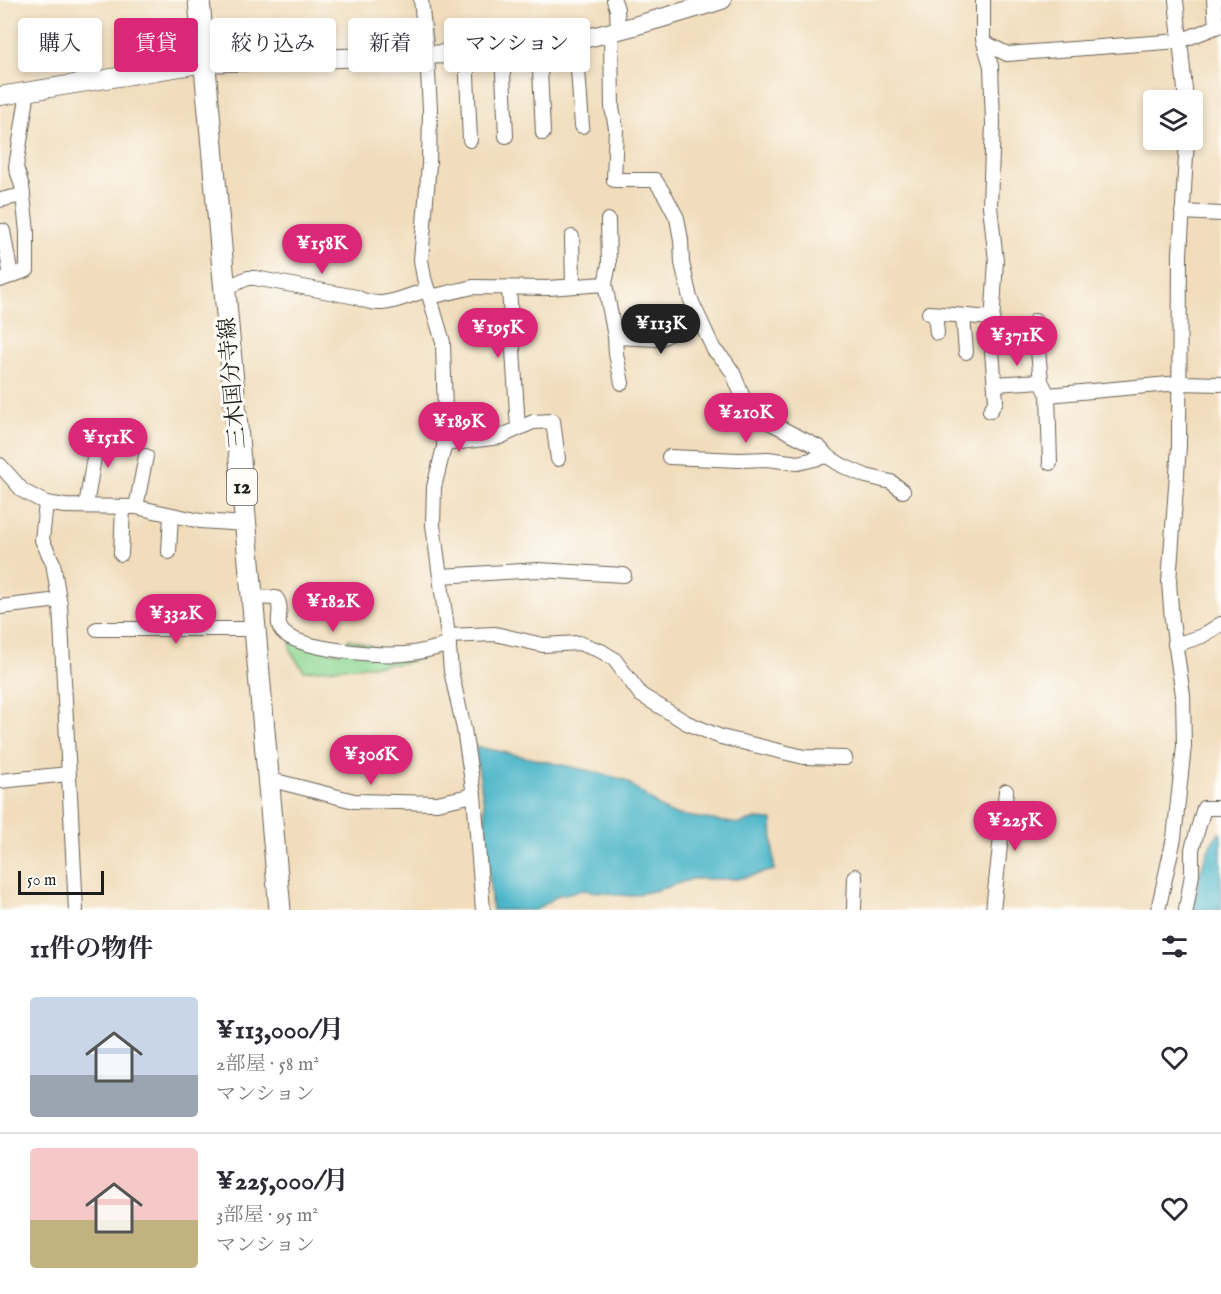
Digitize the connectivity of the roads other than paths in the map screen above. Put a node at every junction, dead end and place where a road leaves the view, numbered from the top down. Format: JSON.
{"nodes":[{"id":1,"x":199,"y":0,"type":"edge"},
{"id":2,"x":421,"y":0,"type":"edge"},
{"id":3,"x":614,"y":0,"type":"edge"},
{"id":4,"x":722,"y":0,"type":"edge"},
{"id":5,"x":983,"y":0,"type":"edge"},
{"id":6,"x":1176,"y":0,"type":"edge"},
{"id":7,"x":1214,"y":0,"type":"edge"},
{"id":8,"x":423,"y":18,"type":"edge"},
{"id":9,"x":1218,"y":25,"type":"edge"},
{"id":10,"x":614,"y":31,"type":"junction"},
{"id":11,"x":590,"y":37,"type":"edge"},
{"id":12,"x":1180,"y":41,"type":"junction"},
{"id":13,"x":984,"y":43,"type":"junction"},
{"id":14,"x":1007,"y":54,"type":"junction"},
{"id":15,"x":348,"y":58,"type":"edge"},
{"id":16,"x":205,"y":63,"type":"junction"},
{"id":17,"x":991,"y":66,"type":"junction"},
{"id":18,"x":429,"y":72,"type":"edge"},
{"id":19,"x":467,"y":72,"type":"edge"},
{"id":20,"x":503,"y":72,"type":"edge"},
{"id":21,"x":540,"y":72,"type":"edge"},
{"id":22,"x":578,"y":72,"type":"edge"},
{"id":23,"x":1185,"y":90,"type":"edge"},
{"id":24,"x":28,"y":91,"type":"junction"},
{"id":25,"x":0,"y":96,"type":"edge"},
{"id":26,"x":582,"y":126,"type":"dead end"},
{"id":27,"x":543,"y":133,"type":"dead end"},
{"id":28,"x":506,"y":136,"type":"dead end"},
{"id":29,"x":470,"y":140,"type":"dead end"},
{"id":30,"x":1186,"y":150,"type":"edge"},
{"id":31,"x":23,"y":195,"type":"junction"},
{"id":32,"x":0,"y":200,"type":"edge"},
{"id":33,"x":1182,"y":212,"type":"junction"},
{"id":34,"x":1221,"y":214,"type":"edge"},
{"id":35,"x":608,"y":220,"type":"dead end"},
{"id":36,"x":3,"y":231,"type":"dead end"},
{"id":37,"x":572,"y":237,"type":"dead end"},
{"id":38,"x":5,"y":278,"type":"edge"},
{"id":39,"x":605,"y":284,"type":"junction"},
{"id":40,"x":573,"y":286,"type":"junction"},
{"id":41,"x":225,"y":288,"type":"junction"},
{"id":42,"x":509,"y":288,"type":"junction"},
{"id":43,"x":429,"y":293,"type":"junction"},
{"id":44,"x":963,"y":316,"type":"junction"},
{"id":45,"x":992,"y":318,"type":"junction"},
{"id":46,"x":1035,"y":321,"type":"dead end"},
{"id":47,"x":701,"y":324,"type":"junction"},
{"id":48,"x":937,"y":333,"type":"dead end"},
{"id":49,"x":615,"y":337,"type":"junction"},
{"id":50,"x":966,"y":352,"type":"dead end"},
{"id":51,"x":1041,"y":381,"type":"junction"},
{"id":52,"x":622,"y":383,"type":"dead end"},
{"id":53,"x":1180,"y":383,"type":"junction"},
{"id":54,"x":996,"y":384,"type":"junction"},
{"id":55,"x":1221,"y":384,"type":"edge"},
{"id":56,"x":1048,"y":395,"type":"junction"},
{"id":57,"x":990,"y":411,"type":"dead end"},
{"id":58,"x":99,"y":427,"type":"dead end"},
{"id":59,"x":518,"y":428,"type":"junction"},
{"id":60,"x":444,"y":444,"type":"junction"},
{"id":61,"x":146,"y":456,"type":"dead end"},
{"id":62,"x":827,"y":456,"type":"junction"},
{"id":63,"x":669,"y":457,"type":"dead end"},
{"id":64,"x":558,"y":459,"type":"dead end"},
{"id":65,"x":1050,"y":463,"type":"dead end"},
{"id":66,"x":0,"y":465,"type":"edge"},
{"id":67,"x":903,"y":491,"type":"dead end"},
{"id":68,"x":46,"y":504,"type":"junction"},
{"id":69,"x":86,"y":506,"type":"junction"},
{"id":70,"x":130,"y":507,"type":"junction"},
{"id":71,"x":171,"y":515,"type":"junction"},
{"id":72,"x":246,"y":525,"type":"junction"},
{"id":73,"x":169,"y":552,"type":"dead end"},
{"id":74,"x":121,"y":554,"type":"dead end"},
{"id":75,"x":624,"y":575,"type":"dead end"},
{"id":76,"x":441,"y":576,"type":"junction"},
{"id":77,"x":252,"y":597,"type":"junction"},
{"id":78,"x":59,"y":600,"type":"junction"},
{"id":79,"x":0,"y":607,"type":"edge"},
{"id":80,"x":1221,"y":624,"type":"edge"},
{"id":81,"x":97,"y":629,"type":"dead end"},
{"id":82,"x":255,"y":629,"type":"junction"},
{"id":83,"x":449,"y":641,"type":"junction"},
{"id":84,"x":1175,"y":645,"type":"junction"},
{"id":85,"x":846,"y":758,"type":"dead end"},
{"id":86,"x":68,"y":774,"type":"junction"},
{"id":87,"x":268,"y":778,"type":"junction"},
{"id":88,"x":0,"y":781,"type":"edge"},
{"id":89,"x":1006,"y":791,"type":"dead end"},
{"id":90,"x":474,"y":795,"type":"junction"},
{"id":91,"x":1221,"y":808,"type":"edge"},
{"id":92,"x":855,"y":876,"type":"dead end"},
{"id":93,"x":76,"y":910,"type":"edge"},
{"id":94,"x":280,"y":910,"type":"edge"},
{"id":95,"x":483,"y":910,"type":"edge"},
{"id":96,"x":854,"y":910,"type":"edge"},
{"id":97,"x":993,"y":910,"type":"edge"},
{"id":98,"x":1158,"y":910,"type":"edge"},
{"id":99,"x":1186,"y":910,"type":"edge"}],
"edges":[{"from":1,"to":16,"type":"main road","name":"三木国分寺線","number":"12"},
{"from":2,"to":8,"type":"street"},
{"from":3,"to":10,"type":"street"},
{"from":4,"to":10,"type":"main road"},
{"from":5,"to":13,"type":"street"},
{"from":6,"to":12,"type":"street"},
{"from":7,"to":9,"type":"street"},
{"from":9,"to":12,"type":"street"},
{"from":10,"to":11,"type":"main road"},
{"from":10,"to":47,"type":"street"},
{"from":12,"to":14,"type":"street"},
{"from":12,"to":23,"type":"street"},
{"from":13,"to":14,"type":"street"},
{"from":13,"to":17,"type":"street"},
{"from":14,"to":17,"type":"street"},
{"from":15,"to":16,"type":"main road"},
{"from":16,"to":24,"type":"main road"},
{"from":16,"to":41,"type":"main road","name":"三木国分寺線","number":"12"},
{"from":17,"to":45,"type":"street"},
{"from":18,"to":43,"type":"street"},
{"from":19,"to":29,"type":"street"},
{"from":20,"to":28,"type":"street"},
{"from":21,"to":27,"type":"street"},
{"from":22,"to":26,"type":"street"},
{"from":24,"to":25,"type":"main road"},
{"from":24,"to":31,"type":"street"},
{"from":30,"to":33,"type":"street"},
{"from":31,"to":32,"type":"street"},
{"from":31,"to":38,"type":"street"},
{"from":33,"to":34,"type":"street"},
{"from":33,"to":53,"type":"street"},
{"from":35,"to":39,"type":"street"},
{"from":36,"to":38,"type":"street"},
{"from":37,"to":40,"type":"street"},
{"from":39,"to":40,"type":"street"},
{"from":39,"to":49,"type":"street"},
{"from":40,"to":42,"type":"street"},
{"from":41,"to":43,"type":"street"},
{"from":41,"to":72,"type":"main road","name":"三木国分寺線","number":"12"},
{"from":42,"to":43,"type":"street"},
{"from":42,"to":59,"type":"street"},
{"from":43,"to":60,"type":"street"},
{"from":44,"to":45,"type":"street"},
{"from":44,"to":48,"type":"street"},
{"from":44,"to":50,"type":"street"},
{"from":45,"to":54,"type":"street"},
{"from":46,"to":51,"type":"street"},
{"from":47,"to":49,"type":"street"},
{"from":47,"to":62,"type":"street"},
{"from":49,"to":52,"type":"street"},
{"from":51,"to":54,"type":"street"},
{"from":51,"to":56,"type":"street"},
{"from":53,"to":55,"type":"street"},
{"from":53,"to":56,"type":"street"},
{"from":53,"to":84,"type":"street"},
{"from":54,"to":57,"type":"street"},
{"from":56,"to":65,"type":"street"},
{"from":58,"to":69,"type":"street"},
{"from":59,"to":60,"type":"street"},
{"from":59,"to":64,"type":"street"},
{"from":60,"to":76,"type":"street"},
{"from":61,"to":70,"type":"street"},
{"from":62,"to":63,"type":"street"},
{"from":62,"to":67,"type":"street"},
{"from":66,"to":68,"type":"street"},
{"from":68,"to":69,"type":"street"},
{"from":68,"to":78,"type":"street"},
{"from":69,"to":70,"type":"street"},
{"from":70,"to":71,"type":"street"},
{"from":70,"to":74,"type":"street"},
{"from":71,"to":72,"type":"street"},
{"from":71,"to":73,"type":"street"},
{"from":72,"to":77,"type":"main road","name":"三木国分寺線","number":"12"},
{"from":75,"to":76,"type":"street"},
{"from":76,"to":83,"type":"street"},
{"from":77,"to":82,"type":"main road","name":"三木国分寺線","number":"12"},
{"from":77,"to":83,"type":"street"},
{"from":78,"to":79,"type":"street"},
{"from":78,"to":86,"type":"street"},
{"from":80,"to":84,"type":"street"},
{"from":81,"to":82,"type":"street"},
{"from":82,"to":87,"type":"main road","name":"三木国分寺線","number":"12"},
{"from":83,"to":85,"type":"street"},
{"from":83,"to":90,"type":"street"},
{"from":84,"to":98,"type":"street"},
{"from":86,"to":88,"type":"street"},
{"from":86,"to":93,"type":"street"},
{"from":87,"to":90,"type":"street"},
{"from":87,"to":94,"type":"main road","name":"三木国分寺線","number":"12"},
{"from":89,"to":97,"type":"street"},
{"from":90,"to":95,"type":"street"},
{"from":91,"to":99,"type":"street"},
{"from":92,"to":96,"type":"street"}]}
